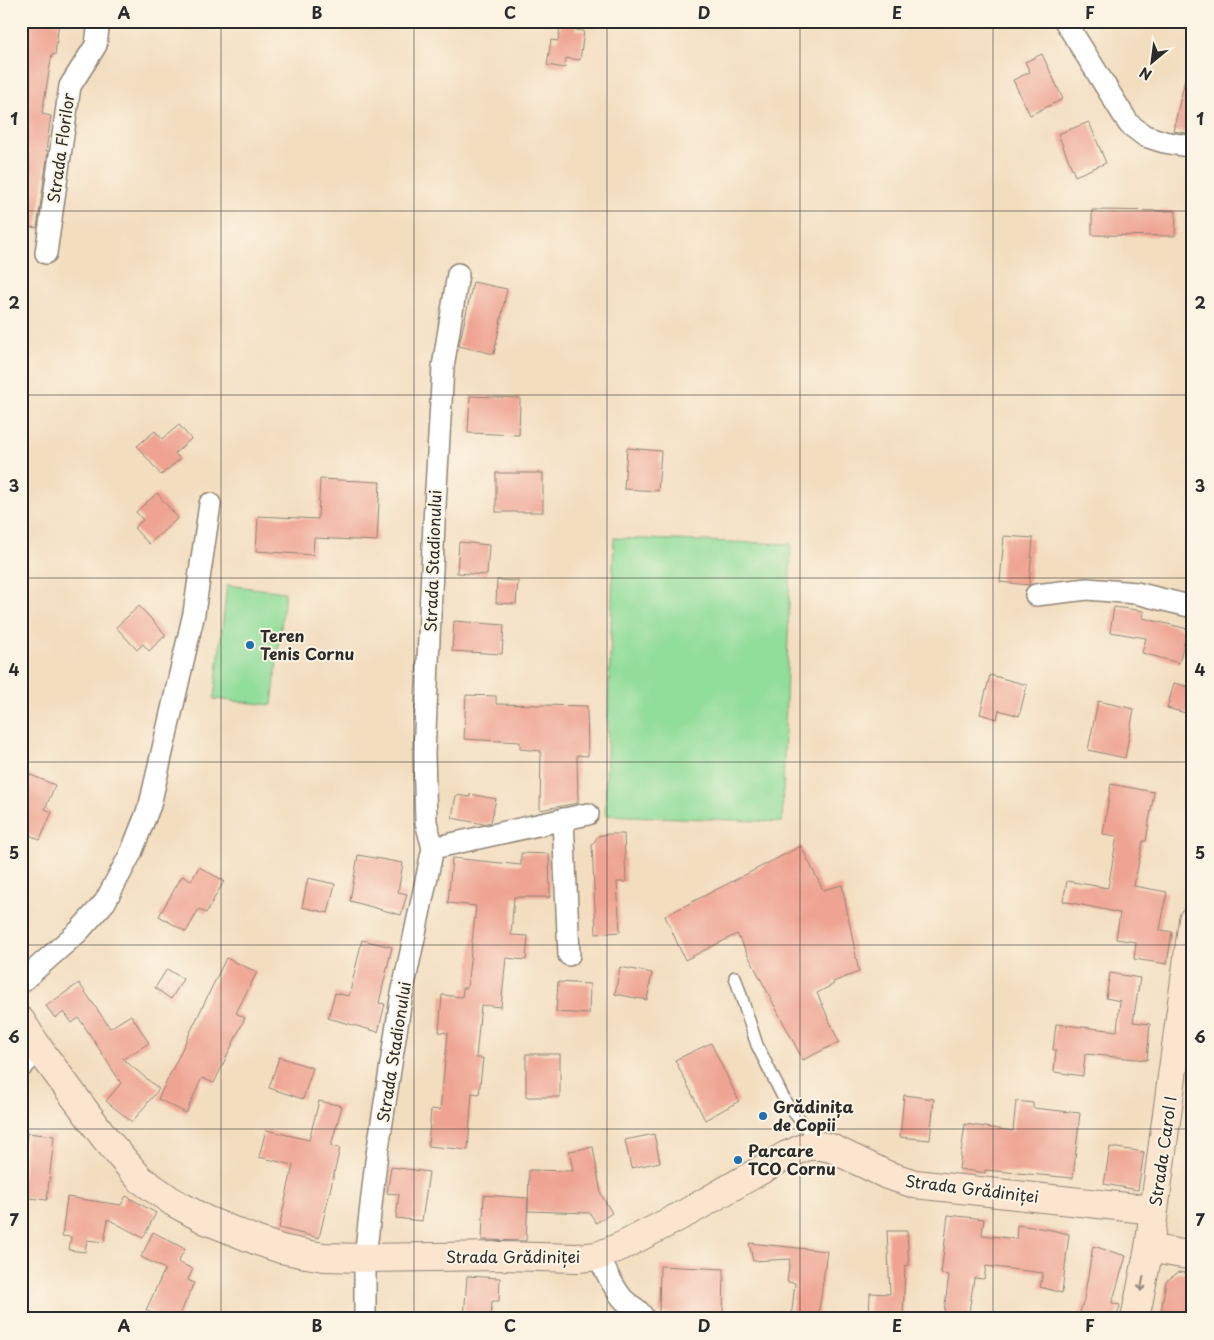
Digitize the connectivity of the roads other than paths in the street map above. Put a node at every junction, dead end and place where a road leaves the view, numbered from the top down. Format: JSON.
{"nodes":[{"id":1,"x":99,"y":21,"type":"edge"},
{"id":2,"x":1066,"y":21,"type":"edge"},
{"id":3,"x":1193,"y":147,"type":"edge"},
{"id":4,"x":46,"y":253,"type":"dead end"},
{"id":5,"x":458,"y":274,"type":"dead end"},
{"id":6,"x":210,"y":504,"type":"dead end"},
{"id":7,"x":1036,"y":595,"type":"dead end"},
{"id":8,"x":1193,"y":607,"type":"edge"},
{"id":9,"x":588,"y":814,"type":"dead end"},
{"id":10,"x":563,"y":819,"type":"junction"},
{"id":11,"x":433,"y":848,"type":"junction"},
{"id":12,"x":1193,"y":920,"type":"edge"},
{"id":13,"x":569,"y":954,"type":"dead end"},
{"id":14,"x":735,"y":977,"type":"dead end"},
{"id":15,"x":21,"y":982,"type":"edge"},
{"id":16,"x":21,"y":1021,"type":"edge"},
{"id":17,"x":30,"y":1058,"type":"edge"},
{"id":18,"x":821,"y":1146,"type":"junction"},
{"id":19,"x":1154,"y":1210,"type":"junction"},
{"id":20,"x":1149,"y":1248,"type":"junction"},
{"id":21,"x":598,"y":1256,"type":"junction"},
{"id":22,"x":1193,"y":1256,"type":"edge"},
{"id":23,"x":365,"y":1258,"type":"junction"},
{"id":24,"x":365,"y":1319,"type":"edge"},
{"id":25,"x":644,"y":1319,"type":"edge"},
{"id":26,"x":1135,"y":1319,"type":"edge"}],
"edges":[{"from":1,"to":4,"type":"street","name":"Strada Florilor"},
{"from":2,"to":3,"type":"street"},
{"from":5,"to":11,"type":"street","name":"Strada Stadionului"},
{"from":6,"to":15,"type":"street"},
{"from":7,"to":8,"type":"street"},
{"from":9,"to":10,"type":"street"},
{"from":10,"to":11,"type":"street"},
{"from":10,"to":13,"type":"street"},
{"from":11,"to":23,"type":"street","name":"Strada Stadionului"},
{"from":12,"to":19,"type":"street","name":"Strada Carol I"},
{"from":14,"to":18,"type":"lane"},
{"from":16,"to":17,"type":"street","name":"Strada Grădiniței"},
{"from":17,"to":23,"type":"street","name":"Strada Grădiniței"},
{"from":18,"to":19,"type":"street","name":"Strada Grădiniței"},
{"from":18,"to":21,"type":"street","name":"Strada Grădiniței"},
{"from":19,"to":20,"type":"street","name":"Strada Carol I"},
{"from":20,"to":22,"type":"street"},
{"from":20,"to":26,"type":"street","name":"Strada Carol I","one_way":true},
{"from":21,"to":23,"type":"street","name":"Strada Grădiniței"},
{"from":21,"to":25,"type":"street"},
{"from":23,"to":24,"type":"street","name":"Strada Stadionului"}]}
